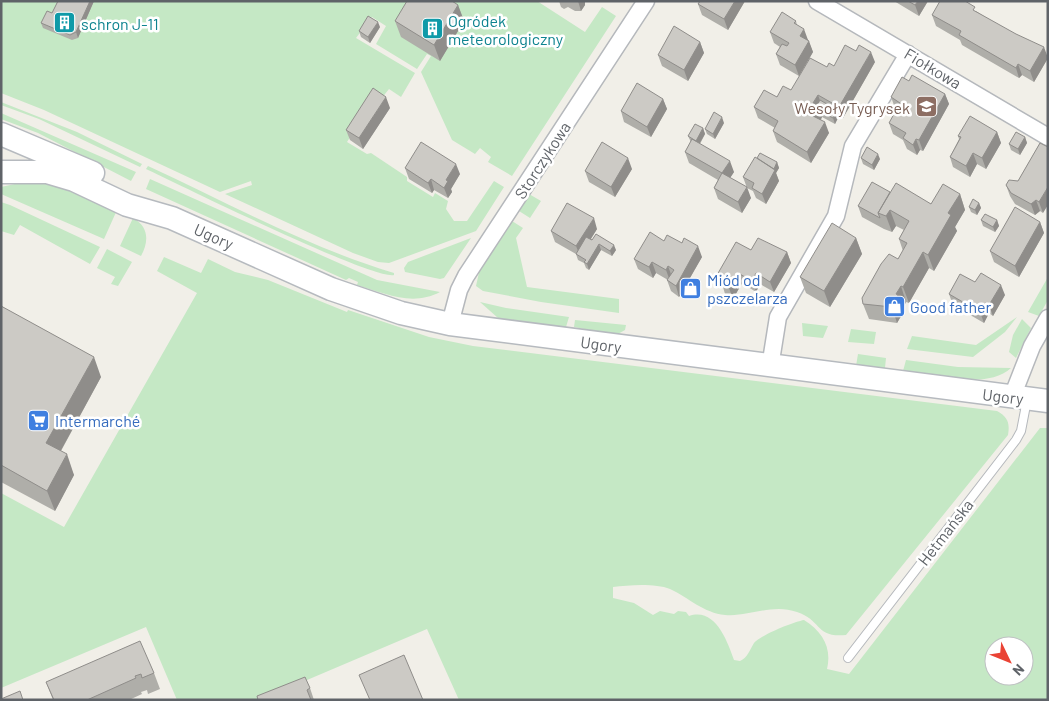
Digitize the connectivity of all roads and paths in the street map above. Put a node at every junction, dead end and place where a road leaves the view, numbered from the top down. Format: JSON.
{"nodes":[{"id":1,"x":646,"y":1,"type":"edge"},
{"id":2,"x":817,"y":1,"type":"edge"},
{"id":3,"x":908,"y":54,"type":"junction"},
{"id":4,"x":1,"y":134,"type":"edge"},
{"id":5,"x":1048,"y":137,"type":"edge"},
{"id":6,"x":1,"y":172,"type":"edge"},
{"id":7,"x":172,"y":218,"type":"junction"},
{"id":8,"x":1048,"y":318,"type":"edge"},
{"id":9,"x":450,"y":324,"type":"junction"},
{"id":10,"x":770,"y":367,"type":"junction"},
{"id":11,"x":1029,"y":399,"type":"edge"},
{"id":12,"x":848,"y":658,"type":"dead end"}],
"edges":[{"from":1,"to":9,"type":"street","name":"Storczykowa"},
{"from":2,"to":3,"type":"street","name":"Fiołkowa"},
{"from":3,"to":5,"type":"street","name":"Fiołkowa"},
{"from":3,"to":10,"type":"street"},
{"from":4,"to":7,"type":"street","name":"Ugory"},
{"from":6,"to":7,"type":"street","name":"Ugory"},
{"from":7,"to":9,"type":"street","name":"Ugory"},
{"from":8,"to":11,"type":"street"},
{"from":9,"to":10,"type":"street","name":"Ugory"},
{"from":10,"to":11,"type":"street","name":"Ugory"},
{"from":11,"to":12,"type":"lane","name":"Hetmańska"}]}
